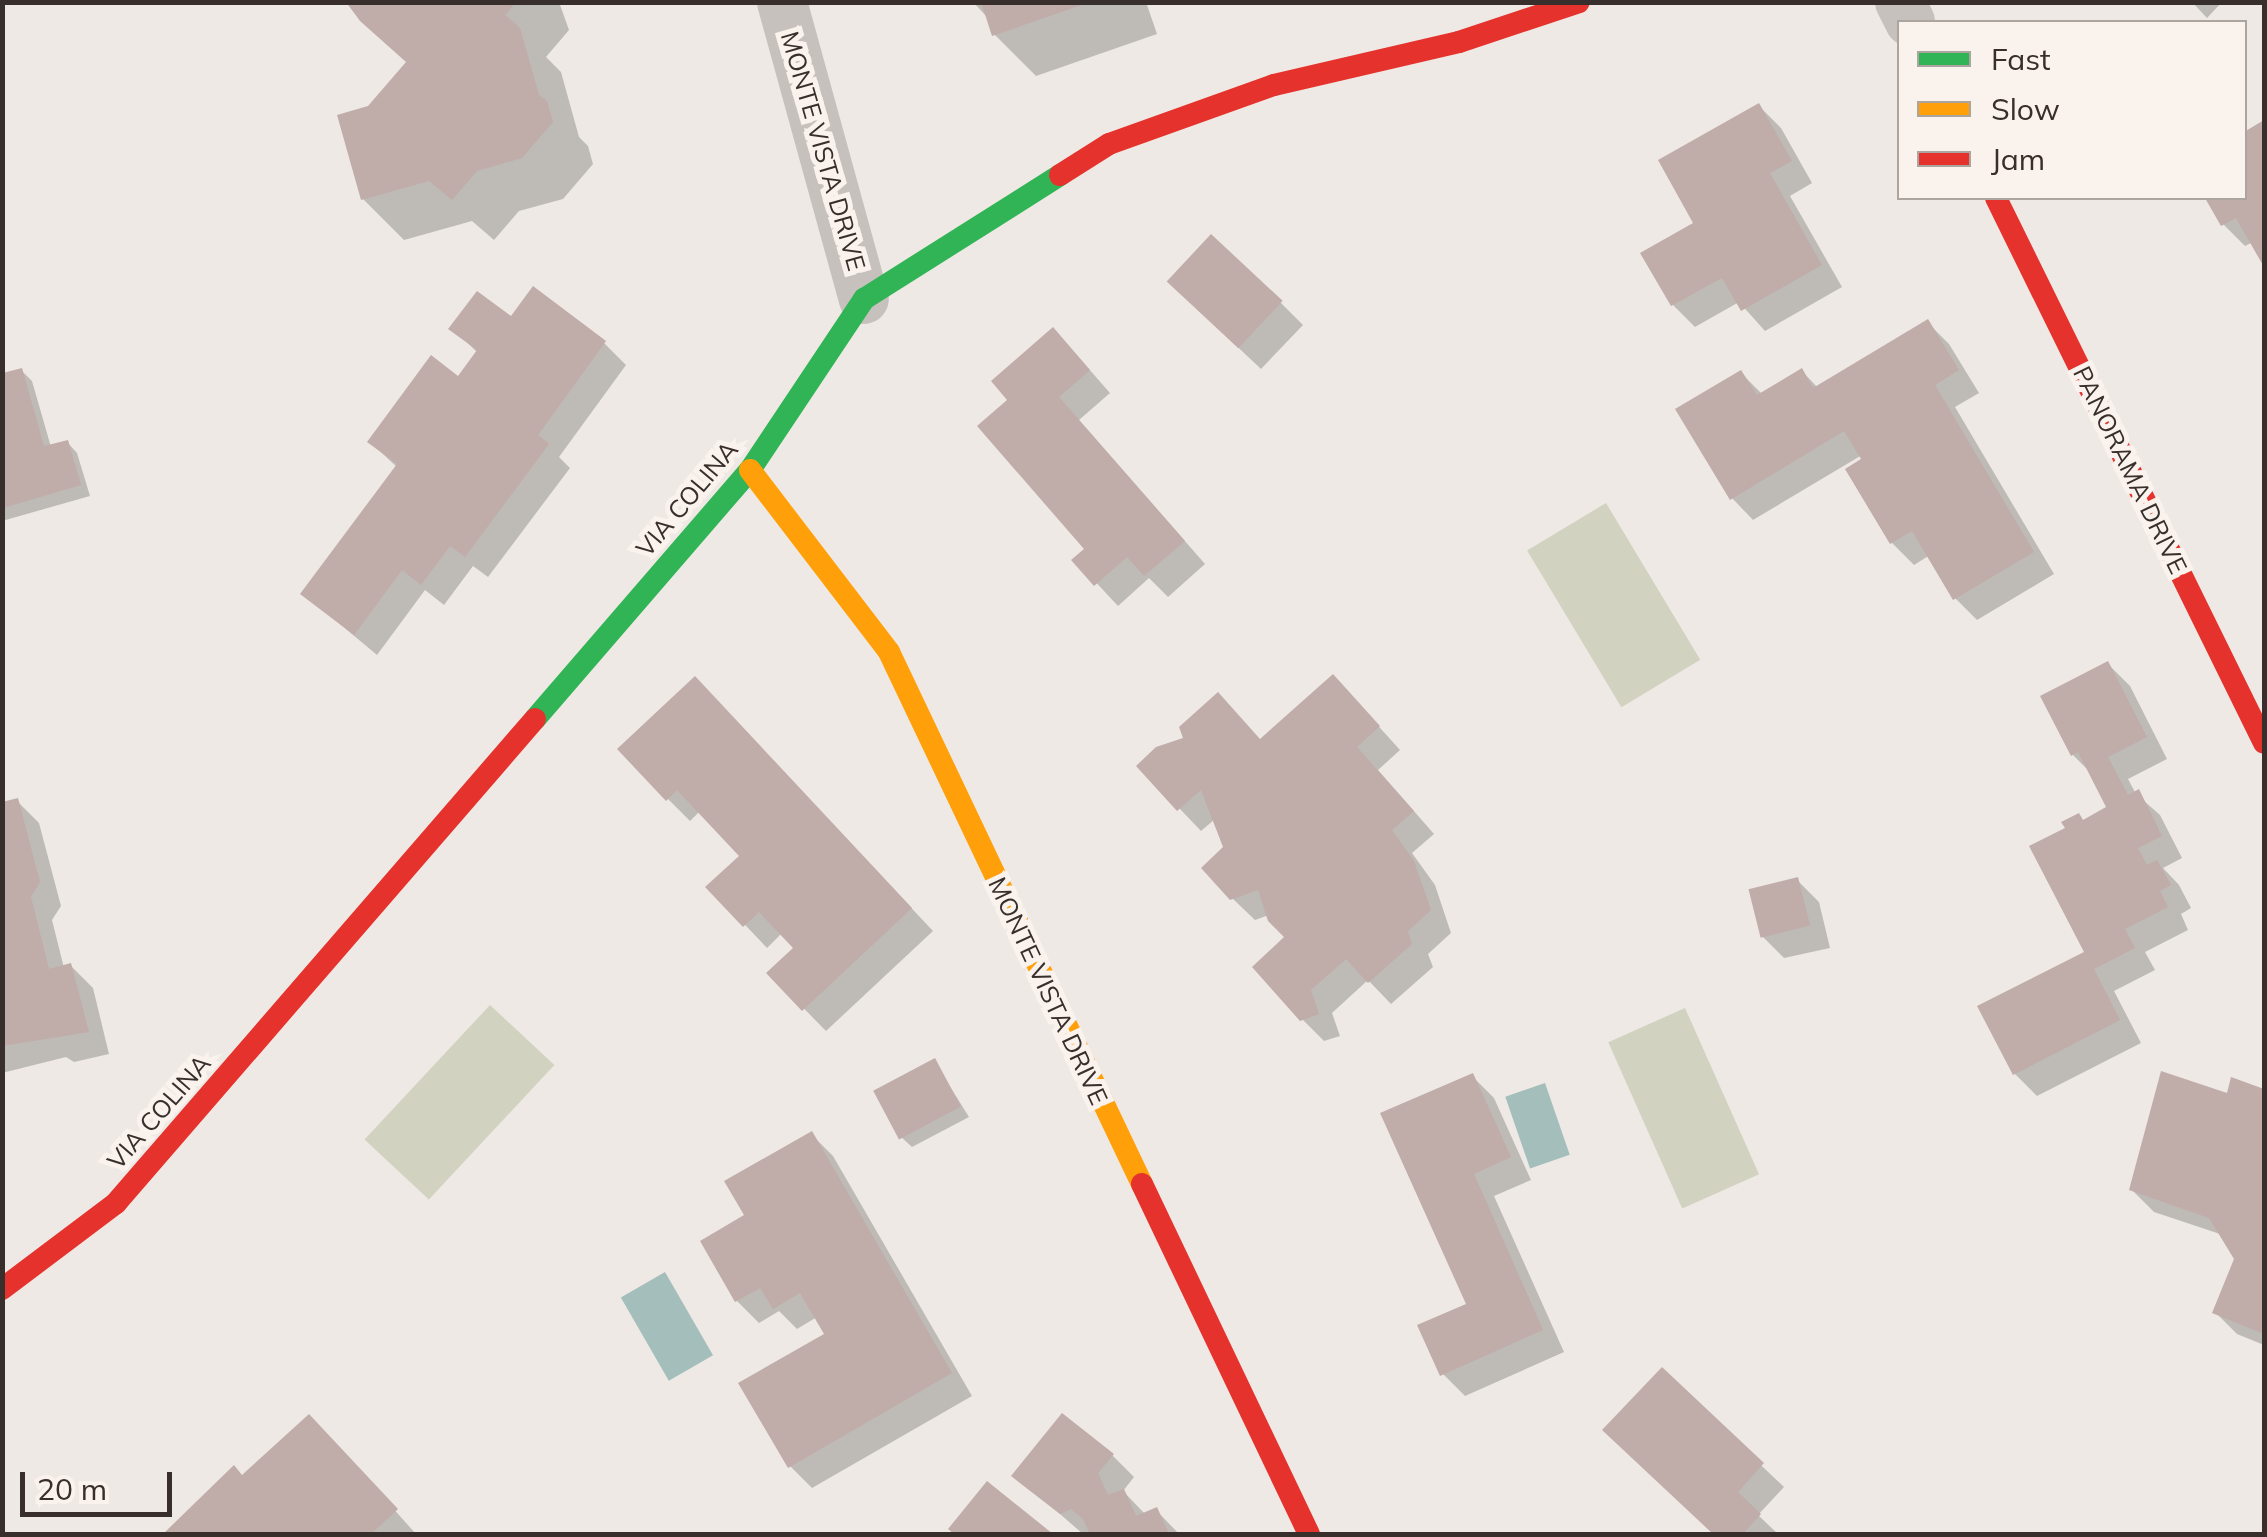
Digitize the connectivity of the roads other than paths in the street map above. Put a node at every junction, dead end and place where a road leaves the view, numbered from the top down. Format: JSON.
{"nodes":[{"id":1,"x":782,"y":2,"type":"edge"},
{"id":2,"x":1579,"y":2,"type":"edge"},
{"id":3,"x":1997,"y":200,"type":"edge"},
{"id":4,"x":864,"y":299,"type":"junction"},
{"id":5,"x":750,"y":470,"type":"junction"},
{"id":6,"x":2264,"y":743,"type":"edge"},
{"id":7,"x":2,"y":1289,"type":"edge"},
{"id":8,"x":1309,"y":1534,"type":"edge"}],
"edges":[{"from":1,"to":4,"type":"street","name":"MONTE VISTA DRIVE"},
{"from":2,"to":4,"type":"street","name":"VIA COLINA"},
{"from":3,"to":6,"type":"street","name":"PANORAMA DRIVE"},
{"from":4,"to":5,"type":"street","name":"VIA COLINA"},
{"from":5,"to":7,"type":"street","name":"VIA COLINA"},
{"from":5,"to":8,"type":"street","name":"MONTE VISTA DRIVE"}]}
